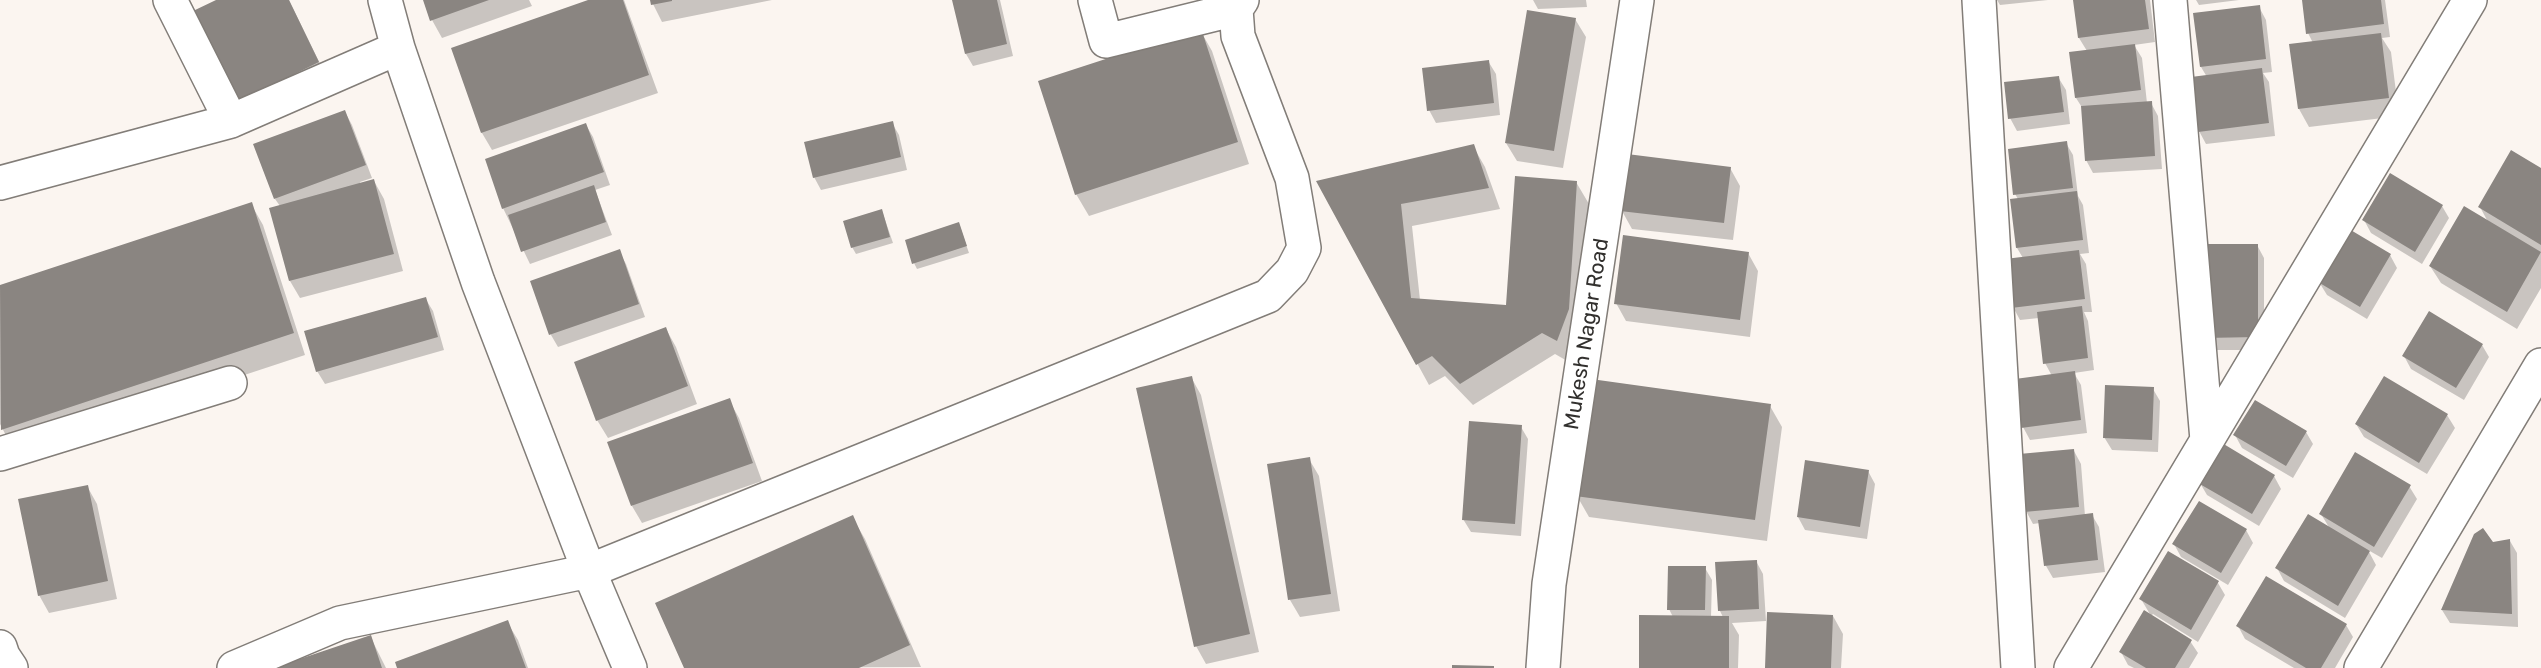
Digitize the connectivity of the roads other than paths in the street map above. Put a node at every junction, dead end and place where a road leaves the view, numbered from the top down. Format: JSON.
{"nodes":[{"id":1,"x":170,"y":0,"type":"edge"},
{"id":2,"x":385,"y":0,"type":"edge"},
{"id":3,"x":1095,"y":0,"type":"edge"},
{"id":4,"x":1637,"y":0,"type":"edge"},
{"id":5,"x":1979,"y":0,"type":"edge"},
{"id":6,"x":2170,"y":0,"type":"edge"},
{"id":7,"x":2470,"y":0,"type":"edge"},
{"id":8,"x":1239,"y":4,"type":"edge"},
{"id":9,"x":398,"y":48,"type":"junction"},
{"id":10,"x":231,"y":121,"type":"junction"},
{"id":11,"x":0,"y":183,"type":"edge"},
{"id":12,"x":2541,"y":365,"type":"edge"},
{"id":13,"x":230,"y":383,"type":"dead end"},
{"id":14,"x":2207,"y":440,"type":"junction"},
{"id":15,"x":0,"y":454,"type":"edge"},
{"id":16,"x":589,"y":571,"type":"junction"},
{"id":17,"x":0,"y":647,"type":"edge"},
{"id":18,"x":11,"y":668,"type":"edge"},
{"id":19,"x":234,"y":668,"type":"edge"},
{"id":20,"x":630,"y":668,"type":"edge"},
{"id":21,"x":1543,"y":668,"type":"edge"},
{"id":22,"x":2018,"y":668,"type":"edge"},
{"id":23,"x":2071,"y":668,"type":"edge"},
{"id":24,"x":2361,"y":668,"type":"edge"}],
"edges":[{"from":1,"to":10,"type":"street"},
{"from":2,"to":9,"type":"street"},
{"from":3,"to":8,"type":"street"},
{"from":4,"to":21,"type":"street","name":"Mukesh Nagar Road"},
{"from":5,"to":22,"type":"street"},
{"from":6,"to":14,"type":"street"},
{"from":7,"to":14,"type":"street"},
{"from":8,"to":16,"type":"street"},
{"from":9,"to":10,"type":"street"},
{"from":9,"to":16,"type":"street"},
{"from":10,"to":11,"type":"street"},
{"from":12,"to":24,"type":"street"},
{"from":13,"to":15,"type":"street"},
{"from":14,"to":23,"type":"street"},
{"from":16,"to":19,"type":"street"},
{"from":16,"to":20,"type":"street"},
{"from":17,"to":18,"type":"street"}]}
